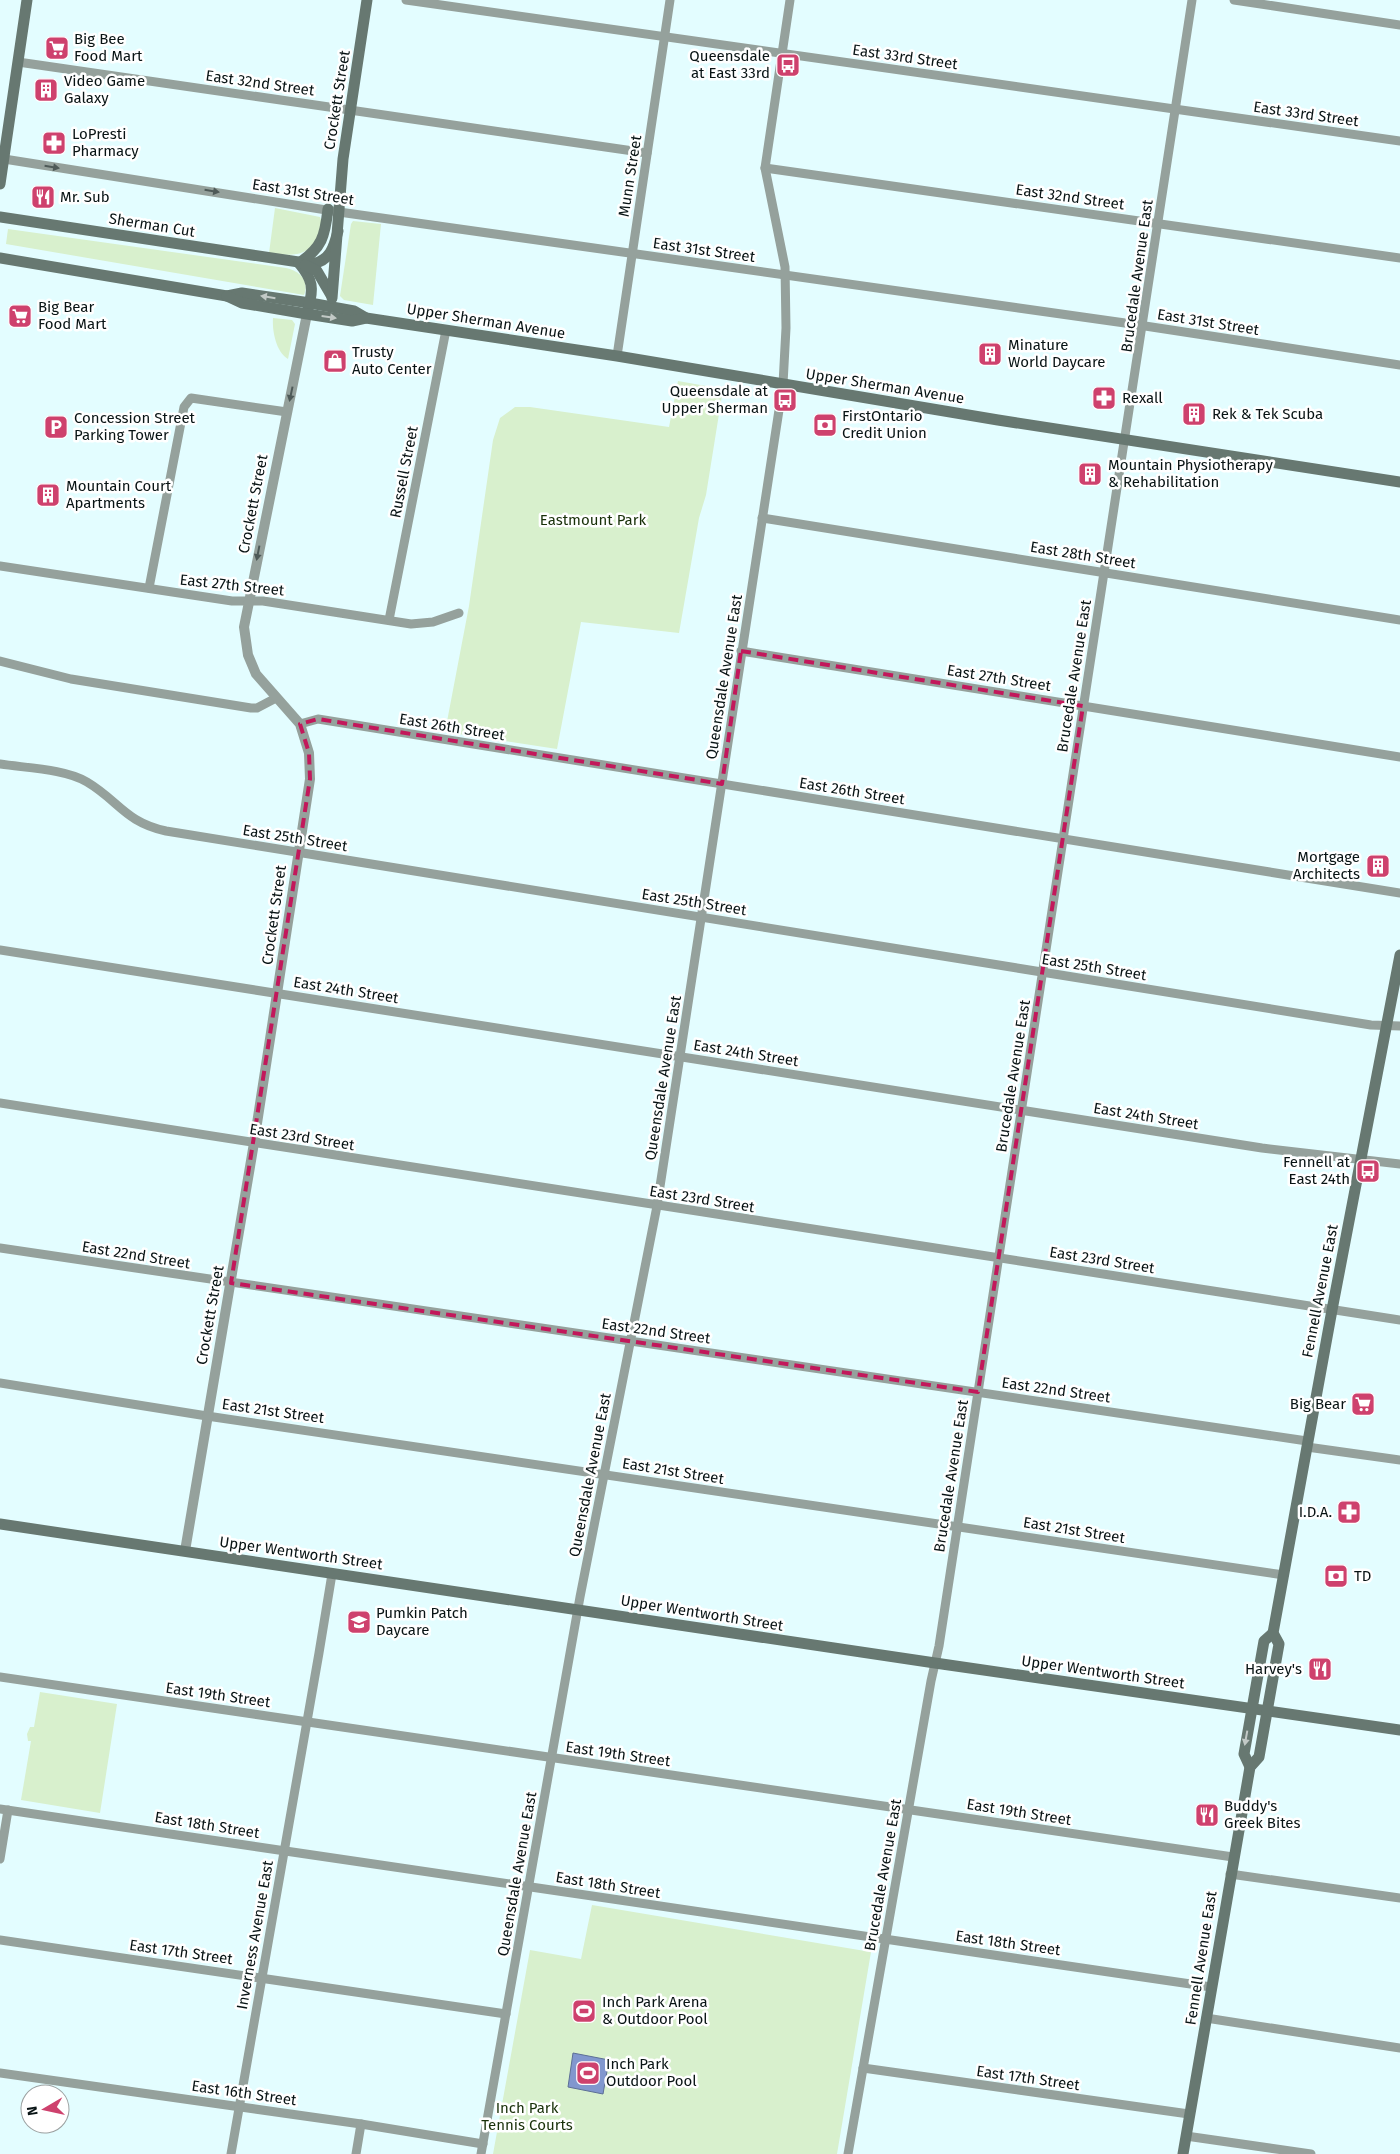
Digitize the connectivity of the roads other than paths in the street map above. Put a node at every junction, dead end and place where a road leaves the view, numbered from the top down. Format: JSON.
{"nodes":[{"id":1,"x":28,"y":0,"type":"edge"},
{"id":2,"x":367,"y":0,"type":"edge"},
{"id":3,"x":406,"y":0,"type":"edge"},
{"id":4,"x":670,"y":0,"type":"edge"},
{"id":5,"x":790,"y":0,"type":"edge"},
{"id":6,"x":1192,"y":0,"type":"edge"},
{"id":7,"x":1234,"y":0,"type":"edge"},
{"id":8,"x":1400,"y":25,"type":"edge"},
{"id":9,"x":664,"y":36,"type":"junction"},
{"id":10,"x":782,"y":53,"type":"junction"},
{"id":11,"x":18,"y":62,"type":"junction"},
{"id":12,"x":1176,"y":109,"type":"junction"},
{"id":13,"x":350,"y":110,"type":"junction"},
{"id":14,"x":1400,"y":142,"type":"edge"},
{"id":15,"x":647,"y":152,"type":"junction"},
{"id":16,"x":4,"y":159,"type":"junction"},
{"id":17,"x":765,"y":168,"type":"junction"},
{"id":18,"x":0,"y":184,"type":"edge"},
{"id":19,"x":334,"y":211,"type":"junction"},
{"id":20,"x":0,"y":218,"type":"edge"},
{"id":21,"x":1158,"y":224,"type":"junction"},
{"id":22,"x":338,"y":231,"type":"junction"},
{"id":23,"x":632,"y":253,"type":"junction"},
{"id":24,"x":0,"y":258,"type":"edge"},
{"id":25,"x":1400,"y":258,"type":"edge"},
{"id":26,"x":299,"y":263,"type":"junction"},
{"id":27,"x":785,"y":275,"type":"junction"},
{"id":28,"x":332,"y":298,"type":"junction"},
{"id":29,"x":309,"y":309,"type":"junction"},
{"id":30,"x":354,"y":311,"type":"junction"},
{"id":31,"x":366,"y":318,"type":"junction"},
{"id":32,"x":1144,"y":326,"type":"junction"},
{"id":33,"x":446,"y":330,"type":"junction"},
{"id":34,"x":617,"y":356,"type":"junction"},
{"id":35,"x":1400,"y":365,"type":"edge"},
{"id":36,"x":783,"y":384,"type":"junction"},
{"id":37,"x":287,"y":412,"type":"junction"},
{"id":38,"x":1125,"y":440,"type":"junction"},
{"id":39,"x":1400,"y":482,"type":"edge"},
{"id":40,"x":762,"y":518,"type":"junction"},
{"id":41,"x":0,"y":566,"type":"edge"},
{"id":42,"x":1104,"y":573,"type":"junction"},
{"id":43,"x":149,"y":588,"type":"junction"},
{"id":44,"x":249,"y":601,"type":"junction"},
{"id":45,"x":459,"y":613,"type":"dead end"},
{"id":46,"x":389,"y":620,"type":"junction"},
{"id":47,"x":1400,"y":620,"type":"edge"},
{"id":48,"x":742,"y":651,"type":"junction"},
{"id":49,"x":0,"y":661,"type":"edge"},
{"id":50,"x":276,"y":698,"type":"junction"},
{"id":51,"x":1083,"y":706,"type":"junction"},
{"id":52,"x":300,"y":724,"type":"junction"},
{"id":53,"x":1400,"y":757,"type":"edge"},
{"id":54,"x":0,"y":764,"type":"edge"},
{"id":55,"x":722,"y":784,"type":"junction"},
{"id":56,"x":1064,"y":839,"type":"junction"},
{"id":57,"x":298,"y":852,"type":"junction"},
{"id":58,"x":1400,"y":893,"type":"edge"},
{"id":59,"x":701,"y":917,"type":"junction"},
{"id":60,"x":0,"y":950,"type":"edge"},
{"id":61,"x":1400,"y":955,"type":"edge"},
{"id":62,"x":1042,"y":972,"type":"junction"},
{"id":63,"x":277,"y":994,"type":"junction"},
{"id":64,"x":1387,"y":1024,"type":"junction"},
{"id":65,"x":1400,"y":1026,"type":"edge"},
{"id":66,"x":680,"y":1057,"type":"junction"},
{"id":67,"x":0,"y":1103,"type":"edge"},
{"id":68,"x":1022,"y":1110,"type":"junction"},
{"id":69,"x":254,"y":1143,"type":"junction"},
{"id":70,"x":1360,"y":1160,"type":"junction"},
{"id":71,"x":1400,"y":1164,"type":"edge"},
{"id":72,"x":657,"y":1206,"type":"junction"},
{"id":73,"x":0,"y":1248,"type":"edge"},
{"id":74,"x":999,"y":1258,"type":"junction"},
{"id":75,"x":231,"y":1283,"type":"junction"},
{"id":76,"x":1332,"y":1310,"type":"junction"},
{"id":77,"x":1400,"y":1320,"type":"edge"},
{"id":78,"x":629,"y":1342,"type":"junction"},
{"id":79,"x":0,"y":1383,"type":"edge"},
{"id":80,"x":978,"y":1392,"type":"junction"},
{"id":81,"x":208,"y":1416,"type":"junction"},
{"id":82,"x":1307,"y":1444,"type":"junction"},
{"id":83,"x":1400,"y":1460,"type":"edge"},
{"id":84,"x":604,"y":1474,"type":"junction"},
{"id":85,"x":0,"y":1524,"type":"edge"},
{"id":86,"x":958,"y":1526,"type":"junction"},
{"id":87,"x":184,"y":1551,"type":"junction"},
{"id":88,"x":332,"y":1574,"type":"junction"},
{"id":89,"x":1284,"y":1575,"type":"junction"},
{"id":90,"x":578,"y":1610,"type":"junction"},
{"id":91,"x":1273,"y":1633,"type":"junction"},
{"id":92,"x":935,"y":1664,"type":"junction"},
{"id":93,"x":0,"y":1677,"type":"edge"},
{"id":94,"x":1251,"y":1707,"type":"junction"},
{"id":95,"x":1266,"y":1710,"type":"junction"},
{"id":96,"x":308,"y":1721,"type":"junction"},
{"id":97,"x":1400,"y":1730,"type":"edge"},
{"id":98,"x":552,"y":1758,"type":"junction"},
{"id":99,"x":1250,"y":1767,"type":"junction"},
{"id":100,"x":4,"y":1809,"type":"edge"},
{"id":101,"x":908,"y":1810,"type":"junction"},
{"id":102,"x":284,"y":1851,"type":"junction"},
{"id":103,"x":1233,"y":1856,"type":"junction"},
{"id":104,"x":0,"y":1859,"type":"edge"},
{"id":105,"x":1230,"y":1874,"type":"junction"},
{"id":106,"x":529,"y":1887,"type":"junction"},
{"id":107,"x":1400,"y":1898,"type":"edge"},
{"id":108,"x":0,"y":1940,"type":"edge"},
{"id":109,"x":884,"y":1940,"type":"junction"},
{"id":110,"x":262,"y":1978,"type":"junction"},
{"id":111,"x":1211,"y":1987,"type":"junction"},
{"id":112,"x":506,"y":2014,"type":"junction"},
{"id":113,"x":1206,"y":2018,"type":"junction"},
{"id":114,"x":1400,"y":2048,"type":"edge"},
{"id":115,"x":862,"y":2068,"type":"junction"},
{"id":116,"x":0,"y":2073,"type":"edge"},
{"id":117,"x":239,"y":2106,"type":"junction"},
{"id":118,"x":1189,"y":2114,"type":"junction"},
{"id":119,"x":361,"y":2124,"type":"junction"},
{"id":120,"x":1186,"y":2136,"type":"junction"},
{"id":121,"x":482,"y":2149,"type":"edge"},
{"id":122,"x":231,"y":2154,"type":"edge"},
{"id":123,"x":356,"y":2154,"type":"edge"},
{"id":124,"x":848,"y":2154,"type":"edge"},
{"id":125,"x":1183,"y":2154,"type":"edge"},
{"id":126,"x":1311,"y":2154,"type":"edge"}],
"edges":[{"from":1,"to":11,"type":"main road"},
{"from":2,"to":13,"type":"main road","name":"Crockett Street"},
{"from":3,"to":9,"type":"street","name":"East 33rd Street"},
{"from":4,"to":9,"type":"street","name":"Munn Street"},
{"from":5,"to":10,"type":"street","name":"Queensdale Avenue East"},
{"from":6,"to":12,"type":"street","name":"Brucedale Avenue East"},
{"from":7,"to":8,"type":"street"},
{"from":9,"to":10,"type":"street","name":"East 33rd Street"},
{"from":9,"to":15,"type":"street","name":"Munn Street"},
{"from":10,"to":12,"type":"street","name":"East 33rd Street"},
{"from":10,"to":17,"type":"street","name":"Queensdale Avenue East"},
{"from":11,"to":13,"type":"street","name":"East 32nd Street"},
{"from":11,"to":16,"type":"main road"},
{"from":12,"to":14,"type":"street","name":"East 33rd Street"},
{"from":12,"to":21,"type":"street","name":"Brucedale Avenue East"},
{"from":13,"to":15,"type":"street","name":"East 32nd Street"},
{"from":13,"to":19,"type":"main road","name":"Crockett Street"},
{"from":15,"to":23,"type":"street","name":"Munn Street"},
{"from":16,"to":18,"type":"main road"},
{"from":16,"to":19,"type":"street","name":"East 31st Street","one_way":true},
{"from":17,"to":21,"type":"street","name":"East 32nd Street"},
{"from":17,"to":27,"type":"street","name":"Queensdale Avenue East"},
{"from":19,"to":22,"type":"main road","name":"Crockett Street"},
{"from":19,"to":23,"type":"street","name":"East 31st Street"},
{"from":19,"to":26,"type":"main road"},
{"from":20,"to":26,"type":"main road","name":"Sherman Cut"},
{"from":21,"to":25,"type":"street","name":"East 32nd Street"},
{"from":21,"to":32,"type":"street","name":"Brucedale Avenue East"},
{"from":22,"to":26,"type":"main road"},
{"from":22,"to":28,"type":"main road","name":"Crockett Street"},
{"from":23,"to":27,"type":"street","name":"East 31st Street"},
{"from":23,"to":34,"type":"street","name":"Munn Street"},
{"from":24,"to":29,"type":"main road","name":"Upper Sherman Avenue"},
{"from":26,"to":28,"type":"main road"},
{"from":26,"to":29,"type":"main road"},
{"from":27,"to":32,"type":"street","name":"East 31st Street"},
{"from":27,"to":36,"type":"street","name":"Queensdale Avenue East"},
{"from":28,"to":30,"type":"main road"},
{"from":29,"to":30,"type":"main road","name":"Upper Sherman Avenue"},
{"from":29,"to":31,"type":"main road","name":"Upper Sherman Avenue","one_way":true},
{"from":29,"to":37,"type":"street","name":"Crockett Street","one_way":true},
{"from":30,"to":31,"type":"main road","name":"Upper Sherman Avenue"},
{"from":31,"to":33,"type":"main road","name":"Upper Sherman Avenue"},
{"from":32,"to":35,"type":"street","name":"East 31st Street"},
{"from":32,"to":38,"type":"street","name":"Brucedale Avenue East"},
{"from":33,"to":34,"type":"main road","name":"Upper Sherman Avenue"},
{"from":33,"to":46,"type":"street","name":"Russell Street"},
{"from":34,"to":36,"type":"main road","name":"Upper Sherman Avenue"},
{"from":36,"to":38,"type":"main road","name":"Upper Sherman Avenue"},
{"from":36,"to":40,"type":"street","name":"Queensdale Avenue East"},
{"from":37,"to":43,"type":"street"},
{"from":37,"to":44,"type":"street","name":"Crockett Street","one_way":true},
{"from":38,"to":39,"type":"main road","name":"Upper Sherman Avenue"},
{"from":38,"to":42,"type":"street","name":"Brucedale Avenue East"},
{"from":40,"to":42,"type":"street","name":"East 28th Street"},
{"from":40,"to":48,"type":"street","name":"Queensdale Avenue East"},
{"from":41,"to":43,"type":"street","name":"East 27th Street"},
{"from":42,"to":47,"type":"street","name":"East 28th Street"},
{"from":42,"to":51,"type":"street","name":"Brucedale Avenue East"},
{"from":43,"to":44,"type":"street","name":"East 27th Street"},
{"from":44,"to":46,"type":"street","name":"East 27th Street"},
{"from":44,"to":50,"type":"street","name":"Crockett Street"},
{"from":45,"to":46,"type":"street","name":"East 27th Street"},
{"from":48,"to":51,"type":"street","name":"East 27th Street"},
{"from":48,"to":55,"type":"street","name":"Queensdale Avenue East"},
{"from":49,"to":50,"type":"street"},
{"from":50,"to":52,"type":"street","name":"Crockett Street"},
{"from":51,"to":53,"type":"street","name":"East 27th Street"},
{"from":51,"to":56,"type":"street","name":"Brucedale Avenue East"},
{"from":52,"to":55,"type":"street","name":"East 26th Street"},
{"from":52,"to":57,"type":"street","name":"Crockett Street"},
{"from":54,"to":57,"type":"street","name":"East 25th Street"},
{"from":55,"to":56,"type":"street","name":"East 26th Street"},
{"from":55,"to":59,"type":"street","name":"Queensdale Avenue East"},
{"from":56,"to":58,"type":"street","name":"East 26th Street"},
{"from":56,"to":62,"type":"street","name":"Brucedale Avenue East"},
{"from":57,"to":59,"type":"street","name":"East 25th Street"},
{"from":57,"to":63,"type":"street","name":"Crockett Street"},
{"from":59,"to":62,"type":"street","name":"East 25th Street"},
{"from":59,"to":66,"type":"street","name":"Queensdale Avenue East"},
{"from":60,"to":63,"type":"street","name":"East 24th Street"},
{"from":61,"to":64,"type":"main road","name":"Fennell Avenue East"},
{"from":62,"to":64,"type":"street","name":"East 25th Street"},
{"from":62,"to":68,"type":"street","name":"Brucedale Avenue East"},
{"from":63,"to":66,"type":"street","name":"East 24th Street"},
{"from":63,"to":69,"type":"street","name":"Crockett Street"},
{"from":64,"to":65,"type":"street","name":"East 25th Street"},
{"from":64,"to":70,"type":"main road","name":"Fennell Avenue East"},
{"from":66,"to":68,"type":"street","name":"East 24th Street"},
{"from":66,"to":72,"type":"street","name":"Queensdale Avenue East"},
{"from":67,"to":69,"type":"street","name":"East 23rd Street"},
{"from":68,"to":70,"type":"street","name":"East 24th Street"},
{"from":68,"to":74,"type":"street","name":"Brucedale Avenue East"},
{"from":69,"to":72,"type":"street","name":"East 23rd Street"},
{"from":69,"to":75,"type":"street","name":"Crockett Street"},
{"from":70,"to":71,"type":"street","name":"East 24th Street"},
{"from":70,"to":76,"type":"main road","name":"Fennell Avenue East"},
{"from":72,"to":74,"type":"street","name":"East 23rd Street"},
{"from":72,"to":78,"type":"street","name":"Queensdale Avenue East"},
{"from":73,"to":75,"type":"street","name":"East 22nd Street"},
{"from":74,"to":76,"type":"street","name":"East 23rd Street"},
{"from":74,"to":80,"type":"street","name":"Brucedale Avenue East"},
{"from":75,"to":78,"type":"street","name":"East 22nd Street"},
{"from":75,"to":81,"type":"street","name":"Crockett Street"},
{"from":76,"to":77,"type":"street","name":"East 23rd Street"},
{"from":76,"to":82,"type":"main road","name":"Fennell Avenue East"},
{"from":78,"to":80,"type":"street","name":"East 22nd Street"},
{"from":78,"to":84,"type":"street","name":"Queensdale Avenue East"},
{"from":79,"to":81,"type":"street","name":"East 21st Street"},
{"from":80,"to":82,"type":"street","name":"East 22nd Street"},
{"from":80,"to":86,"type":"street","name":"Brucedale Avenue East"},
{"from":81,"to":84,"type":"street","name":"East 21st Street"},
{"from":81,"to":87,"type":"street","name":"Crockett Street"},
{"from":82,"to":83,"type":"street","name":"East 22nd Street"},
{"from":82,"to":89,"type":"main road","name":"Fennell Avenue East"},
{"from":84,"to":86,"type":"street","name":"East 21st Street"},
{"from":84,"to":90,"type":"street","name":"Queensdale Avenue East"},
{"from":85,"to":87,"type":"main road","name":"Upper Wentworth Street"},
{"from":86,"to":89,"type":"street","name":"East 21st Street"},
{"from":86,"to":92,"type":"street","name":"Brucedale Avenue East"},
{"from":87,"to":88,"type":"main road","name":"Upper Wentworth Street"},
{"from":88,"to":90,"type":"main road","name":"Upper Wentworth Street"},
{"from":88,"to":96,"type":"street","name":"Inverness Avenue East"},
{"from":89,"to":91,"type":"main road","name":"Fennell Avenue East"},
{"from":90,"to":92,"type":"main road","name":"Upper Wentworth Street"},
{"from":90,"to":98,"type":"street","name":"Queensdale Avenue East"},
{"from":91,"to":94,"type":"main road","name":"Fennell Avenue East"},
{"from":91,"to":95,"type":"main road","name":"Fennell Avenue East"},
{"from":92,"to":94,"type":"main road","name":"Upper Wentworth Street"},
{"from":92,"to":101,"type":"street","name":"Brucedale Avenue East"},
{"from":93,"to":96,"type":"street","name":"East 19th Street"},
{"from":94,"to":95,"type":"main road","name":"Upper Wentworth Street"},
{"from":94,"to":99,"type":"main road","name":"Fennell Avenue East","one_way":true},
{"from":95,"to":97,"type":"main road","name":"Upper Wentworth Street"},
{"from":95,"to":99,"type":"main road","name":"Fennell Avenue East"},
{"from":96,"to":98,"type":"street","name":"East 19th Street"},
{"from":96,"to":102,"type":"street","name":"Inverness Avenue East"},
{"from":98,"to":101,"type":"street","name":"East 19th Street"},
{"from":98,"to":106,"type":"street","name":"Queensdale Avenue East"},
{"from":99,"to":103,"type":"main road","name":"Fennell Avenue East"},
{"from":100,"to":102,"type":"street","name":"East 18th Street"},
{"from":100,"to":104,"type":"street"},
{"from":101,"to":103,"type":"street","name":"East 19th Street"},
{"from":101,"to":109,"type":"street","name":"Brucedale Avenue East"},
{"from":102,"to":106,"type":"street","name":"East 18th Street"},
{"from":102,"to":110,"type":"street","name":"Inverness Avenue East"},
{"from":103,"to":105,"type":"main road","name":"Fennell Avenue East"},
{"from":105,"to":107,"type":"street"},
{"from":105,"to":111,"type":"main road","name":"Fennell Avenue East"},
{"from":106,"to":109,"type":"street","name":"East 18th Street"},
{"from":106,"to":112,"type":"street","name":"Queensdale Avenue East"},
{"from":108,"to":110,"type":"street","name":"East 17th Street"},
{"from":109,"to":111,"type":"street","name":"East 18th Street"},
{"from":109,"to":115,"type":"street","name":"Brucedale Avenue East"},
{"from":110,"to":112,"type":"street","name":"East 17th Street"},
{"from":110,"to":117,"type":"street","name":"Inverness Avenue East"},
{"from":111,"to":113,"type":"main road","name":"Fennell Avenue East"},
{"from":112,"to":121,"type":"street","name":"Queensdale Avenue East"},
{"from":113,"to":114,"type":"street"},
{"from":113,"to":118,"type":"main road","name":"Fennell Avenue East"},
{"from":115,"to":118,"type":"street","name":"East 17th Street"},
{"from":115,"to":124,"type":"street","name":"Brucedale Avenue East"},
{"from":116,"to":117,"type":"street","name":"East 16th Street"},
{"from":117,"to":119,"type":"street","name":"East 16th Street"},
{"from":117,"to":122,"type":"street","name":"Inverness Avenue East"},
{"from":118,"to":120,"type":"main road","name":"Fennell Avenue East"},
{"from":119,"to":121,"type":"street","name":"East 16th Street"},
{"from":119,"to":123,"type":"street"},
{"from":120,"to":125,"type":"main road","name":"Fennell Avenue East"},
{"from":120,"to":126,"type":"street"}]}
